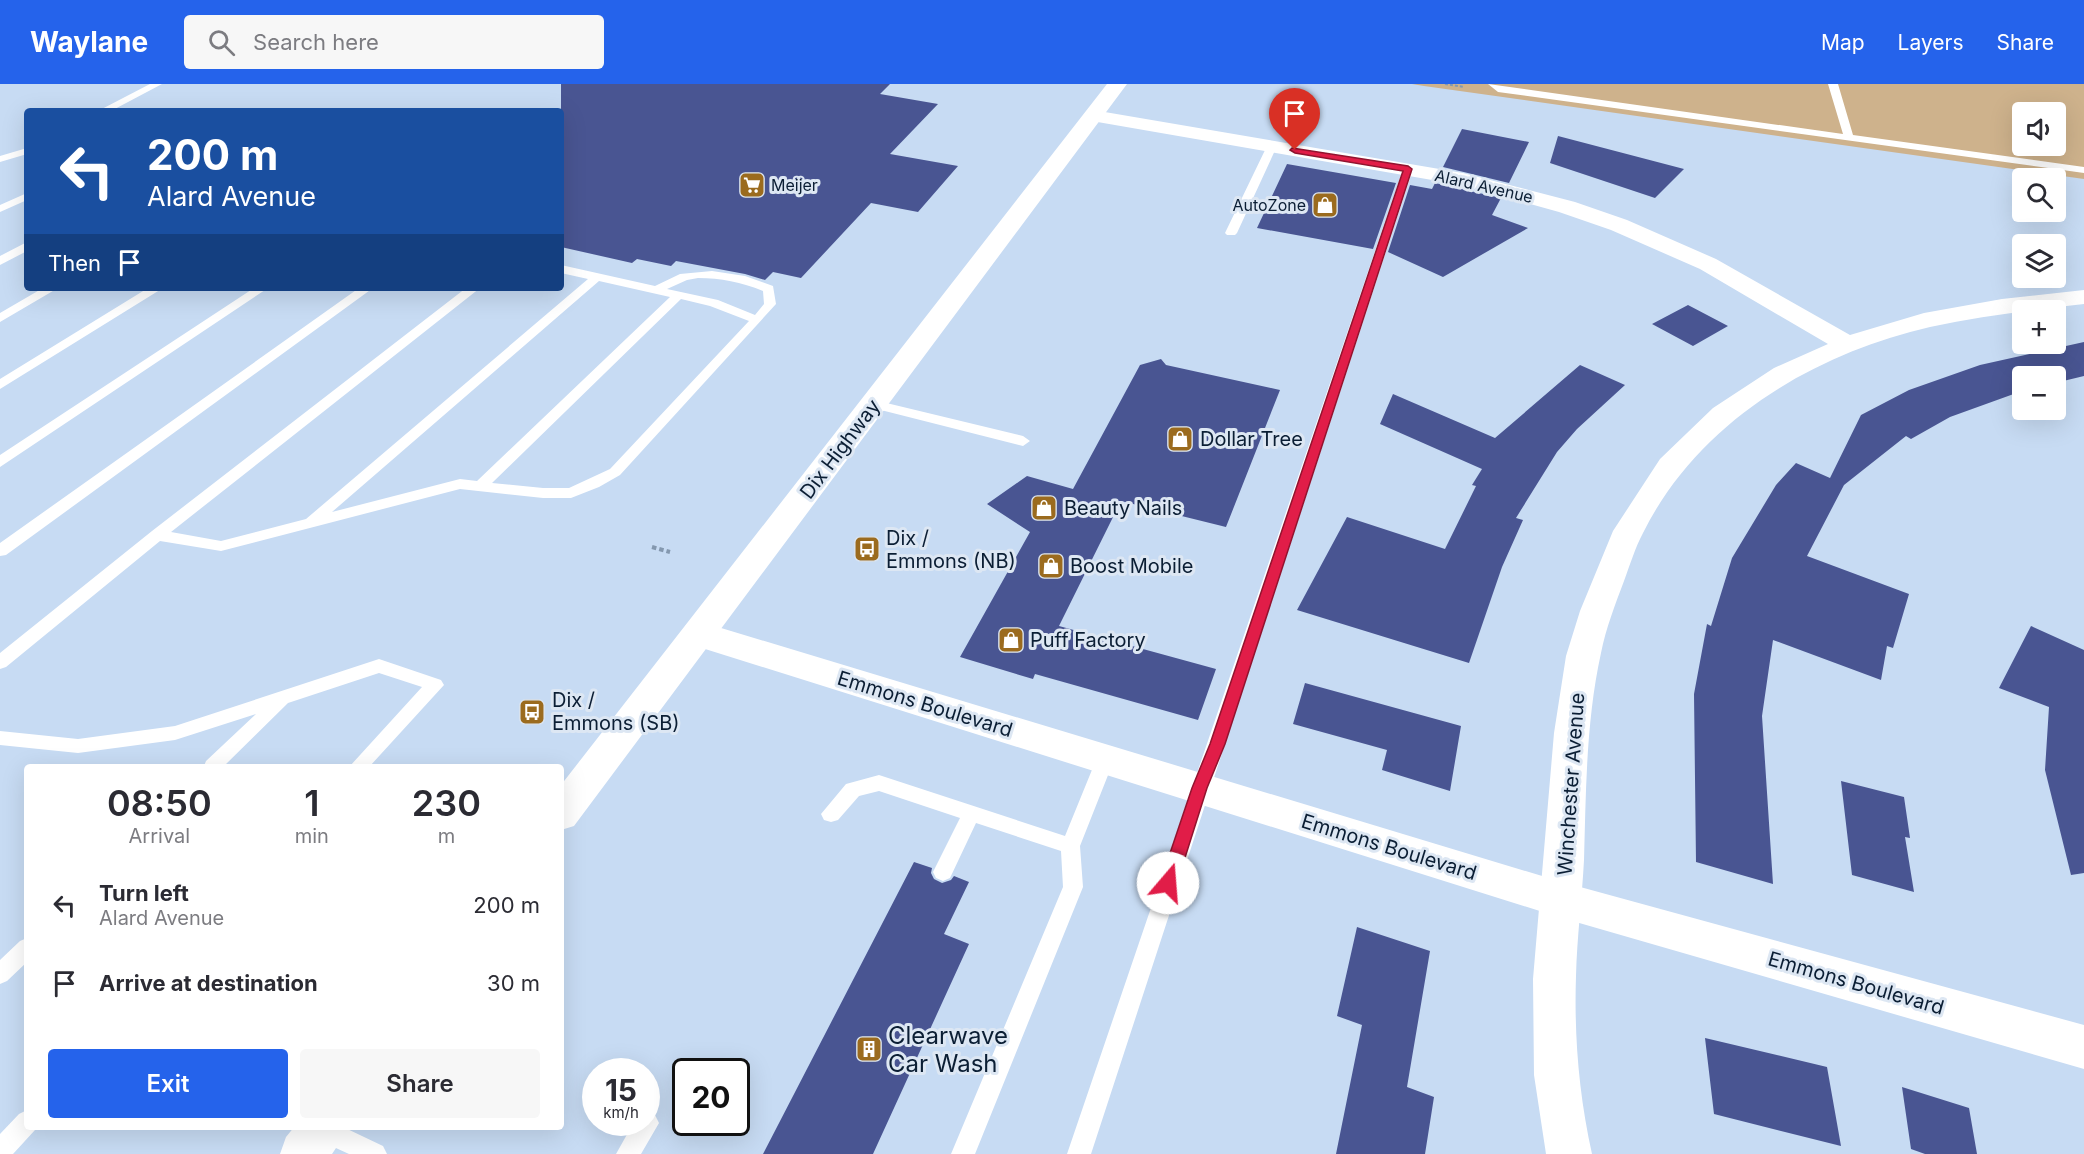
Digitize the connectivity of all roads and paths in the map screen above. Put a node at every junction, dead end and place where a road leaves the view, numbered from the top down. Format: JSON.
{"nodes":[{"id":1,"x":157,"y":84,"type":"edge"},
{"id":2,"x":1118,"y":84,"type":"edge"},
{"id":3,"x":1445,"y":84,"type":"edge"},
{"id":4,"x":1468,"y":84,"type":"edge"},
{"id":5,"x":1493,"y":84,"type":"edge"},
{"id":6,"x":1833,"y":84,"type":"edge"},
{"id":7,"x":109,"y":108,"type":"edge"},
{"id":8,"x":1093,"y":116,"type":"junction"},
{"id":9,"x":1849,"y":138,"type":"junction"},
{"id":10,"x":1272,"y":146,"type":"junction"},
{"id":11,"x":24,"y":151,"type":"edge"},
{"id":12,"x":0,"y":159,"type":"edge"},
{"id":13,"x":1408,"y":169,"type":"junction"},
{"id":14,"x":2084,"y":170,"type":"edge"},
{"id":15,"x":24,"y":197,"type":"edge"},
{"id":16,"x":0,"y":210,"type":"edge"},
{"id":17,"x":1231,"y":233,"type":"dead end"},
{"id":18,"x":24,"y":248,"type":"edge"},
{"id":19,"x":0,"y":261,"type":"edge"},
{"id":20,"x":564,"y":269,"type":"edge"},
{"id":21,"x":597,"y":277,"type":"junction"},
{"id":22,"x":657,"y":290,"type":"junction"},
{"id":23,"x":47,"y":291,"type":"edge"},
{"id":24,"x":152,"y":291,"type":"edge"},
{"id":25,"x":257,"y":291,"type":"edge"},
{"id":26,"x":363,"y":291,"type":"edge"},
{"id":27,"x":470,"y":291,"type":"edge"},
{"id":28,"x":679,"y":296,"type":"junction"},
{"id":29,"x":2084,"y":297,"type":"edge"},
{"id":30,"x":0,"y":318,"type":"edge"},
{"id":31,"x":757,"y":320,"type":"junction"},
{"id":32,"x":1846,"y":344,"type":"junction"},
{"id":33,"x":0,"y":385,"type":"edge"},
{"id":34,"x":874,"y":404,"type":"junction"},
{"id":35,"x":1023,"y":441,"type":"dead end"},
{"id":36,"x":0,"y":462,"type":"edge"},
{"id":37,"x":480,"y":486,"type":"junction"},
{"id":38,"x":310,"y":523,"type":"junction"},
{"id":39,"x":158,"y":535,"type":"junction"},
{"id":40,"x":652,"y":547,"type":"dead end"},
{"id":41,"x":0,"y":551,"type":"edge"},
{"id":42,"x":670,"y":552,"type":"dead end"},
{"id":43,"x":698,"y":634,"type":"junction"},
{"id":44,"x":0,"y":662,"type":"edge"},
{"id":45,"x":285,"y":697,"type":"junction"},
{"id":46,"x":0,"y":738,"type":"edge"},
{"id":47,"x":1105,"y":760,"type":"junction"},
{"id":48,"x":215,"y":764,"type":"edge"},
{"id":49,"x":361,"y":764,"type":"edge"},
{"id":50,"x":1200,"y":788,"type":"junction"},
{"id":51,"x":564,"y":810,"type":"edge"},
{"id":52,"x":831,"y":814,"type":"dead end"},
{"id":53,"x":971,"y":814,"type":"junction"},
{"id":54,"x":1070,"y":846,"type":"junction"},
{"id":55,"x":943,"y":872,"type":"dead end"},
{"id":56,"x":1562,"y":900,"type":"junction"},
{"id":57,"x":24,"y":951,"type":"edge"},
{"id":58,"x":0,"y":974,"type":"edge"},
{"id":59,"x":2084,"y":1047,"type":"edge"},
{"id":60,"x":24,"y":1125,"type":"edge"},
{"id":61,"x":638,"y":1136,"type":"edge"},
{"id":62,"x":316,"y":1137,"type":"edge"},
{"id":63,"x":0,"y":1151,"type":"edge"},
{"id":64,"x":375,"y":1154,"type":"edge"},
{"id":65,"x":628,"y":1154,"type":"edge"},
{"id":66,"x":963,"y":1154,"type":"edge"},
{"id":67,"x":1079,"y":1154,"type":"edge"},
{"id":68,"x":1569,"y":1154,"type":"edge"}],
"edges":[{"from":1,"to":7,"type":"lane"},
{"from":2,"to":8,"type":"street","name":"Dix Highway"},
{"from":3,"to":4,"type":"path"},
{"from":5,"to":9,"type":"lane"},
{"from":6,"to":9,"type":"lane"},
{"from":8,"to":10,"type":"street","name":"Alard Avenue"},
{"from":8,"to":34,"type":"street","name":"Dix Highway"},
{"from":9,"to":14,"type":"lane"},
{"from":10,"to":13,"type":"street","name":"Alard Avenue"},
{"from":10,"to":17,"type":"lane"},
{"from":11,"to":12,"type":"lane"},
{"from":13,"to":32,"type":"street","name":"Alard Avenue"},
{"from":13,"to":50,"type":"lane"},
{"from":15,"to":16,"type":"lane"},
{"from":18,"to":19,"type":"lane"},
{"from":20,"to":21,"type":"lane"},
{"from":21,"to":22,"type":"lane"},
{"from":21,"to":38,"type":"lane"},
{"from":22,"to":28,"type":"lane"},
{"from":22,"to":31,"type":"lane"},
{"from":23,"to":30,"type":"lane"},
{"from":24,"to":33,"type":"lane"},
{"from":25,"to":36,"type":"lane"},
{"from":26,"to":41,"type":"lane"},
{"from":27,"to":39,"type":"lane"},
{"from":28,"to":31,"type":"lane"},
{"from":28,"to":37,"type":"lane"},
{"from":29,"to":32,"type":"street","name":"Winchester Avenue"},
{"from":31,"to":37,"type":"lane"},
{"from":32,"to":56,"type":"street","name":"Winchester Avenue"},
{"from":34,"to":35,"type":"lane"},
{"from":34,"to":43,"type":"street","name":"Dix Highway"},
{"from":37,"to":38,"type":"lane"},
{"from":38,"to":39,"type":"lane"},
{"from":39,"to":44,"type":"lane"},
{"from":40,"to":42,"type":"path"},
{"from":43,"to":47,"type":"street","name":"Emmons Boulevard"},
{"from":43,"to":51,"type":"street","name":"Dix Highway"},
{"from":45,"to":46,"type":"lane"},
{"from":45,"to":48,"type":"lane"},
{"from":45,"to":49,"type":"lane"},
{"from":47,"to":50,"type":"street","name":"Emmons Boulevard"},
{"from":47,"to":54,"type":"lane"},
{"from":50,"to":56,"type":"street","name":"Emmons Boulevard"},
{"from":50,"to":67,"type":"lane"},
{"from":52,"to":53,"type":"lane"},
{"from":53,"to":54,"type":"lane"},
{"from":53,"to":55,"type":"lane"},
{"from":54,"to":66,"type":"lane"},
{"from":56,"to":59,"type":"street","name":"Emmons Boulevard"},
{"from":56,"to":68,"type":"street","name":"Winchester Avenue"},
{"from":57,"to":58,"type":"lane"},
{"from":60,"to":63,"type":"lane"},
{"from":61,"to":65,"type":"lane"},
{"from":62,"to":64,"type":"lane"}]}
